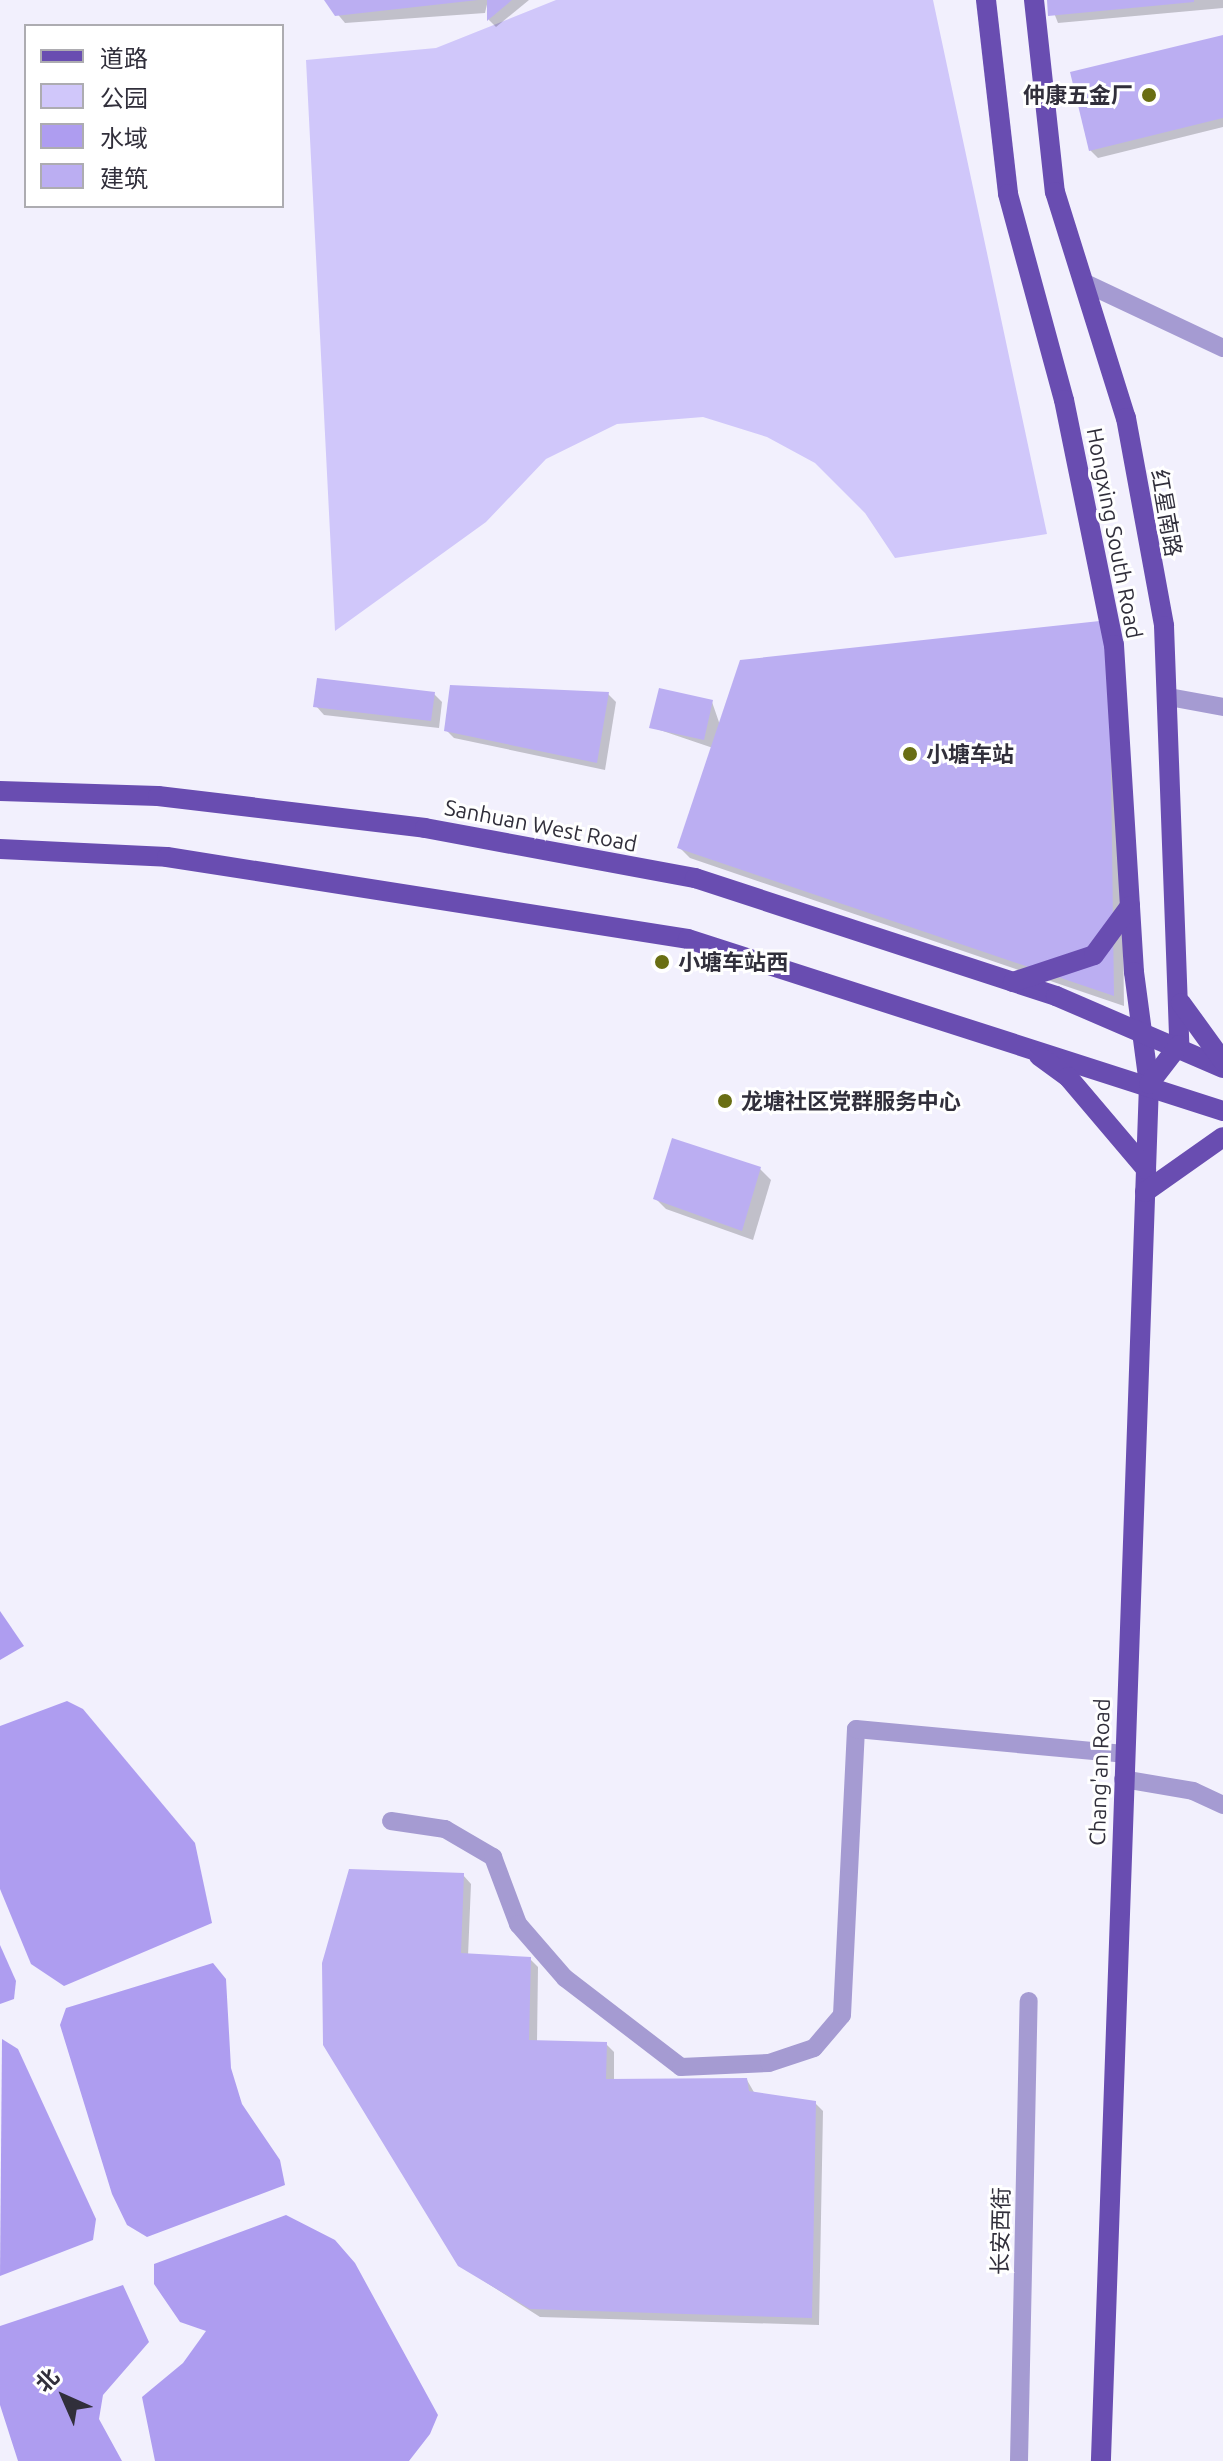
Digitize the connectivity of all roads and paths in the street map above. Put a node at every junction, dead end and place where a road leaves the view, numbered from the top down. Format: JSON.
{"nodes":[{"id":1,"x":986,"y":0,"type":"edge"},
{"id":2,"x":1034,"y":0,"type":"edge"},
{"id":3,"x":1083,"y":282,"type":"junction"},
{"id":4,"x":1223,"y":348,"type":"edge"},
{"id":5,"x":1169,"y":697,"type":"junction"},
{"id":6,"x":1223,"y":707,"type":"edge"},
{"id":7,"x":0,"y":791,"type":"edge"},
{"id":8,"x":0,"y":849,"type":"edge"},
{"id":9,"x":1130,"y":906,"type":"junction"},
{"id":10,"x":1013,"y":982,"type":"junction"},
{"id":11,"x":1179,"y":999,"type":"junction"},
{"id":12,"x":1142,"y":1031,"type":"junction"},
{"id":13,"x":1023,"y":1045,"type":"junction"},
{"id":14,"x":1179,"y":1045,"type":"junction"},
{"id":15,"x":1223,"y":1061,"type":"edge"},
{"id":16,"x":1223,"y":1068,"type":"edge"},
{"id":17,"x":1149,"y":1084,"type":"junction"},
{"id":18,"x":1223,"y":1111,"type":"edge"},
{"id":19,"x":1223,"y":1137,"type":"edge"},
{"id":20,"x":1146,"y":1169,"type":"junction"},
{"id":21,"x":1145,"y":1192,"type":"junction"},
{"id":22,"x":1124,"y":1754,"type":"junction"},
{"id":23,"x":1123,"y":1779,"type":"junction"},
{"id":24,"x":1223,"y":1805,"type":"edge"},
{"id":25,"x":391,"y":1821,"type":"dead end"},
{"id":26,"x":1029,"y":2001,"type":"dead end"},
{"id":27,"x":1019,"y":2461,"type":"edge"},
{"id":28,"x":1101,"y":2461,"type":"edge"}],
"edges":[{"from":1,"to":9,"type":"main road","name":"Hongxing South Road"},
{"from":2,"to":3,"type":"main road","name":"红星南路"},
{"from":3,"to":4,"type":"street"},
{"from":3,"to":5,"type":"main road","name":"红星南路"},
{"from":5,"to":6,"type":"street"},
{"from":5,"to":11,"type":"main road","name":"红星南路"},
{"from":7,"to":10,"type":"main road","name":"Sanhuan West Road"},
{"from":8,"to":13,"type":"main road"},
{"from":9,"to":10,"type":"main road"},
{"from":9,"to":12,"type":"main road","name":"Hongxing South Road"},
{"from":10,"to":12,"type":"main road","name":"Sanhuan West Road"},
{"from":11,"to":14,"type":"main road","name":"红星南路"},
{"from":11,"to":15,"type":"main road"},
{"from":12,"to":14,"type":"main road","name":"Sanhuan West Road"},
{"from":12,"to":17,"type":"main road","name":"Hongxing South Road"},
{"from":13,"to":17,"type":"main road"},
{"from":13,"to":20,"type":"main road"},
{"from":14,"to":16,"type":"main road","name":"Sanhuan West Road"},
{"from":14,"to":17,"type":"main road"},
{"from":17,"to":18,"type":"main road"},
{"from":17,"to":20,"type":"main road","name":"Chang'an Road"},
{"from":19,"to":21,"type":"main road"},
{"from":20,"to":21,"type":"main road","name":"Chang'an Road"},
{"from":21,"to":22,"type":"main road","name":"Chang'an Road"},
{"from":22,"to":23,"type":"main road","name":"Chang'an Road"},
{"from":22,"to":25,"type":"street"},
{"from":23,"to":24,"type":"street"},
{"from":23,"to":28,"type":"main road","name":"Chang'an Road"},
{"from":26,"to":27,"type":"street","name":"长安西街"}]}
